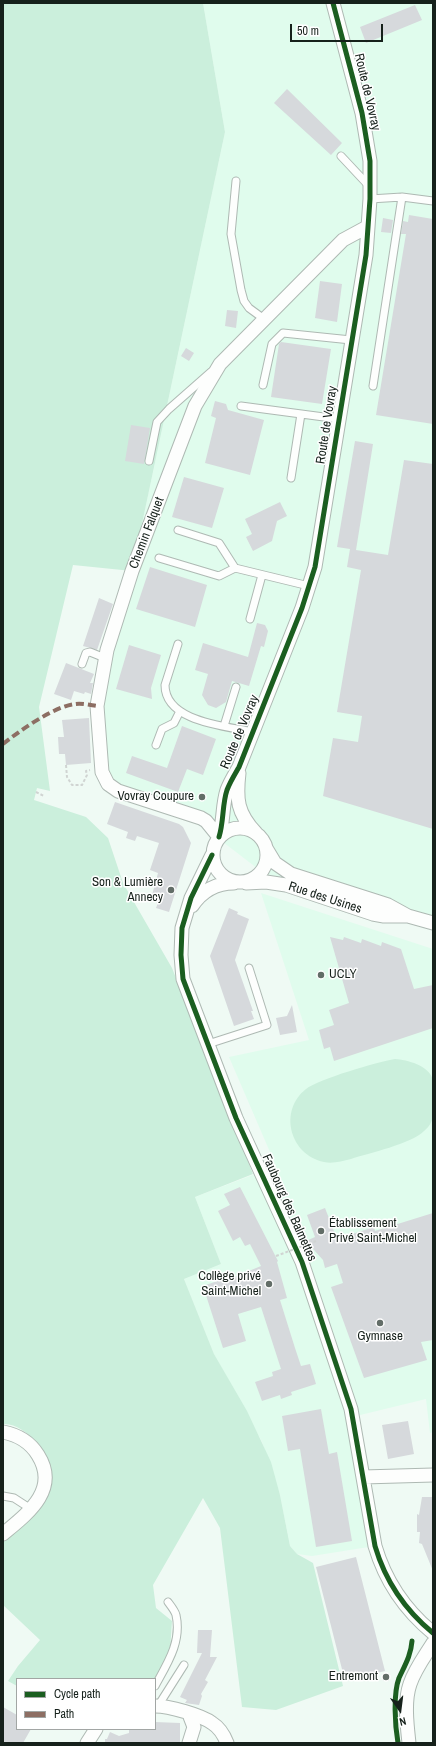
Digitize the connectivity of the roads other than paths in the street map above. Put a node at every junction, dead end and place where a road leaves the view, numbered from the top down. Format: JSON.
{"nodes":[{"id":1,"x":333,"y":3,"type":"edge"},
{"id":2,"x":341,"y":156,"type":"dead end"},
{"id":3,"x":236,"y":180,"type":"dead end"},
{"id":4,"x":370,"y":193,"type":"junction"},
{"id":5,"x":402,"y":197,"type":"junction"},
{"id":6,"x":433,"y":201,"type":"edge"},
{"id":7,"x":367,"y":227,"type":"junction"},
{"id":8,"x":264,"y":319,"type":"junction"},
{"id":9,"x":351,"y":340,"type":"junction"},
{"id":10,"x":220,"y":364,"type":"junction"},
{"id":11,"x":263,"y":385,"type":"dead end"},
{"id":12,"x":373,"y":386,"type":"dead end"},
{"id":13,"x":241,"y":406,"type":"dead end"},
{"id":14,"x":301,"y":414,"type":"junction"},
{"id":15,"x":339,"y":419,"type":"junction"},
{"id":16,"x":149,"y":461,"type":"dead end"},
{"id":17,"x":291,"y":478,"type":"dead end"},
{"id":18,"x":178,"y":530,"type":"dead end"},
{"id":19,"x":159,"y":558,"type":"dead end"},
{"id":20,"x":235,"y":568,"type":"junction"},
{"id":21,"x":262,"y":575,"type":"junction"},
{"id":22,"x":309,"y":586,"type":"junction"},
{"id":23,"x":250,"y":619,"type":"dead end"},
{"id":24,"x":178,"y":644,"type":"dead end"},
{"id":25,"x":106,"y":658,"type":"junction"},
{"id":26,"x":82,"y":664,"type":"dead end"},
{"id":27,"x":236,"y":687,"type":"dead end"},
{"id":28,"x":180,"y":711,"type":"junction"},
{"id":29,"x":224,"y":726,"type":"junction"},
{"id":30,"x":253,"y":732,"type":"junction"},
{"id":31,"x":156,"y":745,"type":"dead end"},
{"id":32,"x":239,"y":767,"type":"junction"},
{"id":33,"x":257,"y":834,"type":"junction"},
{"id":34,"x":219,"y":837,"type":"junction"},
{"id":35,"x":266,"y":848,"type":"junction"},
{"id":36,"x":212,"y":855,"type":"junction"},
{"id":37,"x":240,"y":883,"type":"junction"},
{"id":38,"x":188,"y":912,"type":"junction"},
{"id":39,"x":408,"y":916,"type":"junction"},
{"id":40,"x":433,"y":923,"type":"edge"},
{"id":41,"x":249,"y":968,"type":"dead end"},
{"id":42,"x":208,"y":1044,"type":"junction"},
{"id":43,"x":3,"y":1432,"type":"edge"},
{"id":44,"x":431,"y":1474,"type":"edge"},
{"id":45,"x":363,"y":1477,"type":"junction"},
{"id":46,"x":3,"y":1496,"type":"edge"},
{"id":47,"x":31,"y":1509,"type":"junction"},
{"id":48,"x":3,"y":1534,"type":"edge"},
{"id":49,"x":168,"y":1602,"type":"dead end"},
{"id":50,"x":433,"y":1633,"type":"edge"},
{"id":51,"x":433,"y":1643,"type":"edge"},
{"id":52,"x":184,"y":1665,"type":"dead end"},
{"id":53,"x":156,"y":1684,"type":"edge"},
{"id":54,"x":157,"y":1706,"type":"edge"},
{"id":55,"x":189,"y":1714,"type":"junction"},
{"id":56,"x":95,"y":1730,"type":"edge"},
{"id":57,"x":87,"y":1743,"type":"edge"},
{"id":58,"x":189,"y":1743,"type":"edge"},
{"id":59,"x":227,"y":1743,"type":"edge"},
{"id":60,"x":409,"y":1743,"type":"edge"}],
"edges":[{"from":1,"to":4,"type":"street","name":"Route de Vovray"},
{"from":2,"to":4,"type":"lane"},
{"from":3,"to":8,"type":"lane"},
{"from":4,"to":5,"type":"lane"},
{"from":4,"to":7,"type":"street","name":"Route de Vovray"},
{"from":5,"to":6,"type":"lane"},
{"from":5,"to":12,"type":"lane"},
{"from":7,"to":8,"type":"street","name":"Chemin Falquet"},
{"from":7,"to":9,"type":"street","name":"Route de Vovray"},
{"from":8,"to":10,"type":"street","name":"Chemin Falquet"},
{"from":9,"to":11,"type":"lane"},
{"from":9,"to":15,"type":"street","name":"Route de Vovray"},
{"from":10,"to":16,"type":"lane"},
{"from":10,"to":25,"type":"street","name":"Chemin Falquet"},
{"from":13,"to":14,"type":"lane"},
{"from":14,"to":15,"type":"lane"},
{"from":14,"to":17,"type":"lane"},
{"from":15,"to":22,"type":"street","name":"Route de Vovray"},
{"from":18,"to":20,"type":"lane"},
{"from":19,"to":20,"type":"lane"},
{"from":20,"to":21,"type":"lane"},
{"from":21,"to":22,"type":"lane"},
{"from":21,"to":23,"type":"lane"},
{"from":22,"to":30,"type":"street","name":"Route de Vovray"},
{"from":24,"to":28,"type":"lane"},
{"from":25,"to":26,"type":"lane"},
{"from":25,"to":34,"type":"street","name":"Chemin Falquet"},
{"from":27,"to":29,"type":"lane"},
{"from":28,"to":29,"type":"lane"},
{"from":28,"to":31,"type":"lane"},
{"from":29,"to":30,"type":"lane"},
{"from":30,"to":32,"type":"street","name":"Route de Vovray"},
{"from":32,"to":33,"type":"street","name":"Route de Vovray"},
{"from":32,"to":34,"type":"street","name":"Route de Vovray"},
{"from":33,"to":34,"type":"street"},
{"from":33,"to":35,"type":"street"},
{"from":34,"to":36,"type":"street"},
{"from":35,"to":37,"type":"street"},
{"from":35,"to":39,"type":"street","name":"Rue des Usines"},
{"from":36,"to":37,"type":"street"},
{"from":36,"to":38,"type":"street","name":"Faubourg des Balmettes"},
{"from":37,"to":38,"type":"street","name":"Faubourg des Balmettes"},
{"from":37,"to":39,"type":"street","name":"Rue des Usines"},
{"from":38,"to":42,"type":"street","name":"Faubourg des Balmettes"},
{"from":39,"to":40,"type":"street","name":"Rue des Usines"},
{"from":41,"to":42,"type":"lane"},
{"from":42,"to":45,"type":"street","name":"Faubourg des Balmettes"},
{"from":43,"to":47,"type":"street"},
{"from":44,"to":45,"type":"street"},
{"from":45,"to":50,"type":"street","name":"Faubourg des Balmettes"},
{"from":46,"to":47,"type":"lane"},
{"from":47,"to":48,"type":"street"},
{"from":49,"to":53,"type":"lane"},
{"from":51,"to":60,"type":"street"},
{"from":52,"to":54,"type":"lane"},
{"from":54,"to":55,"type":"street"},
{"from":55,"to":58,"type":"street"},
{"from":55,"to":59,"type":"street"},
{"from":56,"to":57,"type":"street"}]}
